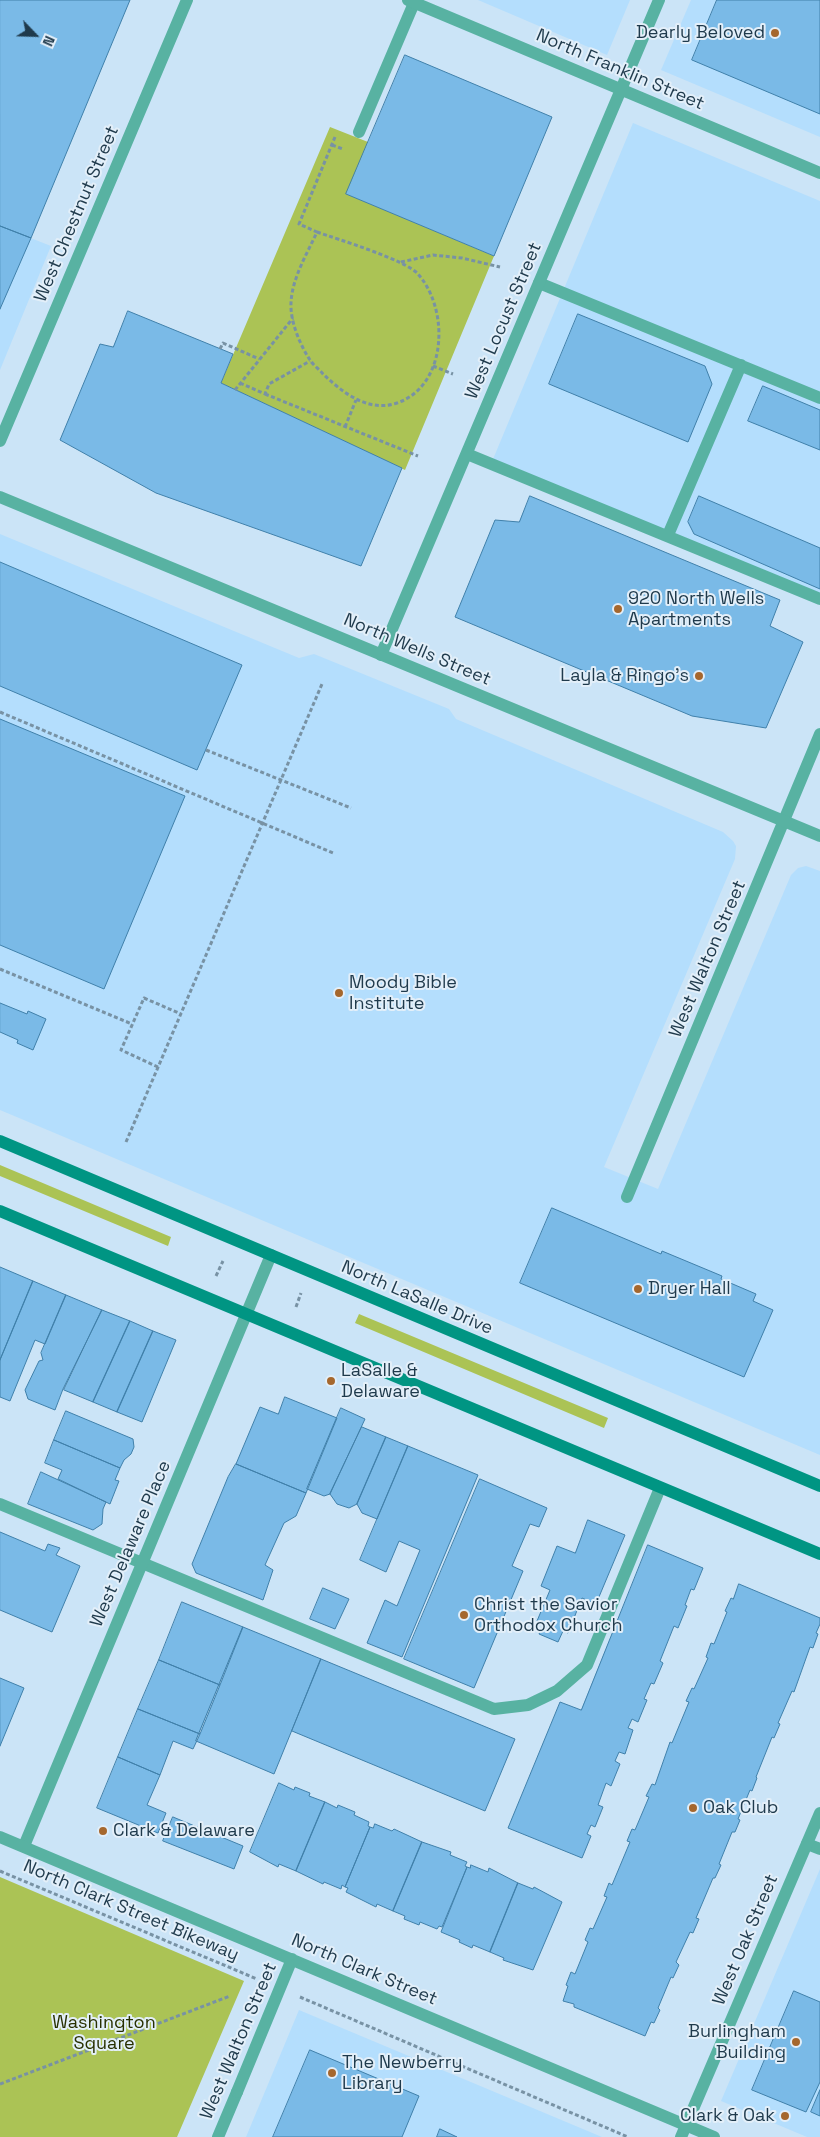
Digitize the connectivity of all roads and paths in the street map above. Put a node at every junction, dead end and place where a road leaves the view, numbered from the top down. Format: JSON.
{"nodes":[{"id":1,"x":187,"y":0,"type":"edge"},
{"id":2,"x":659,"y":0,"type":"edge"},
{"id":3,"x":411,"y":1,"type":"edge"},
{"id":4,"x":620,"y":89,"type":"junction"},
{"id":5,"x":358,"y":132,"type":"dead end"},
{"id":6,"x":336,"y":136,"type":"dead end"},
{"id":7,"x":820,"y":173,"type":"edge"},
{"id":8,"x":317,"y":232,"type":"junction"},
{"id":9,"x":400,"y":262,"type":"junction"},
{"id":10,"x":500,"y":267,"type":"dead end"},
{"id":11,"x":539,"y":282,"type":"junction"},
{"id":12,"x":293,"y":317,"type":"junction"},
{"id":13,"x":220,"y":349,"type":"dead end"},
{"id":14,"x":259,"y":359,"type":"junction"},
{"id":15,"x":310,"y":361,"type":"junction"},
{"id":16,"x":741,"y":365,"type":"junction"},
{"id":17,"x":433,"y":366,"type":"junction"},
{"id":18,"x":453,"y":374,"type":"dead end"},
{"id":19,"x":240,"y":383,"type":"junction"},
{"id":20,"x":235,"y":390,"type":"dead end"},
{"id":21,"x":265,"y":394,"type":"junction"},
{"id":22,"x":820,"y":398,"type":"edge"},
{"id":23,"x":356,"y":400,"type":"junction"},
{"id":24,"x":345,"y":426,"type":"junction"},
{"id":25,"x":0,"y":441,"type":"edge"},
{"id":26,"x":467,"y":454,"type":"junction"},
{"id":27,"x":418,"y":456,"type":"dead end"},
{"id":28,"x":0,"y":497,"type":"edge"},
{"id":29,"x":668,"y":536,"type":"junction"},
{"id":30,"x":820,"y":599,"type":"edge"},
{"id":31,"x":382,"y":655,"type":"junction"},
{"id":32,"x":322,"y":684,"type":"dead end"},
{"id":33,"x":0,"y":712,"type":"edge"},
{"id":34,"x":820,"y":734,"type":"edge"},
{"id":35,"x":206,"y":750,"type":"dead end"},
{"id":36,"x":281,"y":781,"type":"junction"},
{"id":37,"x":351,"y":808,"type":"dead end"},
{"id":38,"x":784,"y":821,"type":"junction"},
{"id":39,"x":262,"y":824,"type":"junction"},
{"id":40,"x":820,"y":836,"type":"edge"},
{"id":41,"x":333,"y":853,"type":"dead end"},
{"id":42,"x":0,"y":969,"type":"edge"},
{"id":43,"x":180,"y":1014,"type":"junction"},
{"id":44,"x":132,"y":1024,"type":"junction"},
{"id":45,"x":158,"y":1067,"type":"junction"},
{"id":46,"x":0,"y":1141,"type":"edge"},
{"id":47,"x":126,"y":1142,"type":"dead end"},
{"id":48,"x":627,"y":1197,"type":"dead end"},
{"id":49,"x":0,"y":1211,"type":"edge"},
{"id":50,"x":225,"y":1255,"type":"dead end"},
{"id":51,"x":271,"y":1255,"type":"junction"},
{"id":52,"x":216,"y":1276,"type":"dead end"},
{"id":53,"x":303,"y":1289,"type":"dead end"},
{"id":54,"x":296,"y":1307,"type":"dead end"},
{"id":55,"x":246,"y":1314,"type":"junction"},
{"id":56,"x":820,"y":1486,"type":"edge"},
{"id":57,"x":660,"y":1488,"type":"junction"},
{"id":58,"x":0,"y":1504,"type":"edge"},
{"id":59,"x":820,"y":1554,"type":"edge"},
{"id":60,"x":142,"y":1563,"type":"junction"},
{"id":61,"x":820,"y":1813,"type":"edge"},
{"id":62,"x":0,"y":1836,"type":"edge"},
{"id":63,"x":807,"y":1844,"type":"junction"},
{"id":64,"x":24,"y":1846,"type":"junction"},
{"id":65,"x":820,"y":1849,"type":"edge"},
{"id":66,"x":0,"y":1871,"type":"edge"},
{"id":67,"x":292,"y":1959,"type":"junction"},
{"id":68,"x":279,"y":1988,"type":"junction"},
{"id":69,"x":230,"y":1996,"type":"dead end"},
{"id":70,"x":0,"y":2084,"type":"edge"},
{"id":71,"x":684,"y":2131,"type":"edge"},
{"id":72,"x":218,"y":2137,"type":"edge"},
{"id":73,"x":628,"y":2137,"type":"edge"},
{"id":74,"x":714,"y":2137,"type":"edge"}],
"edges":[{"from":1,"to":25,"type":"street","name":"West Chestnut Street"},
{"from":2,"to":4,"type":"street","name":"West Locust Street"},
{"from":3,"to":4,"type":"street","name":"North Franklin Street"},
{"from":3,"to":5,"type":"street"},
{"from":4,"to":7,"type":"street","name":"North Franklin Street"},
{"from":4,"to":11,"type":"street","name":"West Locust Street"},
{"from":6,"to":8,"type":"path"},
{"from":8,"to":9,"type":"path"},
{"from":8,"to":12,"type":"path"},
{"from":9,"to":10,"type":"path"},
{"from":9,"to":17,"type":"path"},
{"from":11,"to":16,"type":"street"},
{"from":11,"to":26,"type":"street","name":"West Locust Street"},
{"from":12,"to":14,"type":"path"},
{"from":12,"to":15,"type":"path"},
{"from":13,"to":14,"type":"path"},
{"from":14,"to":19,"type":"path"},
{"from":15,"to":21,"type":"path"},
{"from":15,"to":23,"type":"path"},
{"from":16,"to":22,"type":"street"},
{"from":16,"to":29,"type":"street"},
{"from":17,"to":18,"type":"path"},
{"from":17,"to":23,"type":"path"},
{"from":19,"to":20,"type":"path"},
{"from":19,"to":21,"type":"path"},
{"from":21,"to":24,"type":"path"},
{"from":23,"to":24,"type":"path"},
{"from":24,"to":27,"type":"path"},
{"from":26,"to":29,"type":"street"},
{"from":26,"to":31,"type":"street","name":"West Locust Street"},
{"from":28,"to":31,"type":"street","name":"North Wells Street"},
{"from":29,"to":30,"type":"street"},
{"from":31,"to":38,"type":"street","name":"North Wells Street"},
{"from":32,"to":36,"type":"path"},
{"from":33,"to":39,"type":"path"},
{"from":34,"to":38,"type":"street","name":"West Walton Street"},
{"from":35,"to":36,"type":"path"},
{"from":36,"to":37,"type":"path"},
{"from":36,"to":39,"type":"path"},
{"from":38,"to":40,"type":"street","name":"North Wells Street"},
{"from":38,"to":48,"type":"street","name":"West Walton Street"},
{"from":39,"to":41,"type":"path"},
{"from":39,"to":43,"type":"path"},
{"from":42,"to":44,"type":"path"},
{"from":43,"to":44,"type":"path"},
{"from":43,"to":45,"type":"path"},
{"from":44,"to":45,"type":"path"},
{"from":45,"to":47,"type":"path"},
{"from":46,"to":51,"type":"main road","name":"North LaSalle Drive"},
{"from":49,"to":55,"type":"main road"},
{"from":50,"to":52,"type":"path"},
{"from":51,"to":55,"type":"street","name":"West Delaware Place"},
{"from":51,"to":56,"type":"main road","name":"North LaSalle Drive"},
{"from":53,"to":54,"type":"path"},
{"from":55,"to":57,"type":"main road"},
{"from":55,"to":60,"type":"street","name":"West Delaware Place"},
{"from":57,"to":59,"type":"main road"},
{"from":57,"to":60,"type":"street"},
{"from":58,"to":60,"type":"street"},
{"from":60,"to":64,"type":"street","name":"West Delaware Place"},
{"from":61,"to":63,"type":"street","name":"West Oak Street"},
{"from":62,"to":64,"type":"street","name":"North Clark Street"},
{"from":63,"to":65,"type":"street"},
{"from":63,"to":71,"type":"street","name":"West Oak Street"},
{"from":64,"to":67,"type":"street","name":"North Clark Street"},
{"from":66,"to":68,"type":"path","name":"North Clark Street Bikeway"},
{"from":67,"to":68,"type":"street","name":"West Walton Street"},
{"from":67,"to":71,"type":"street","name":"North Clark Street"},
{"from":68,"to":72,"type":"street","name":"West Walton Street"},
{"from":68,"to":73,"type":"path"},
{"from":69,"to":70,"type":"path"},
{"from":71,"to":74,"type":"street","name":"North Clark Street"}]}
